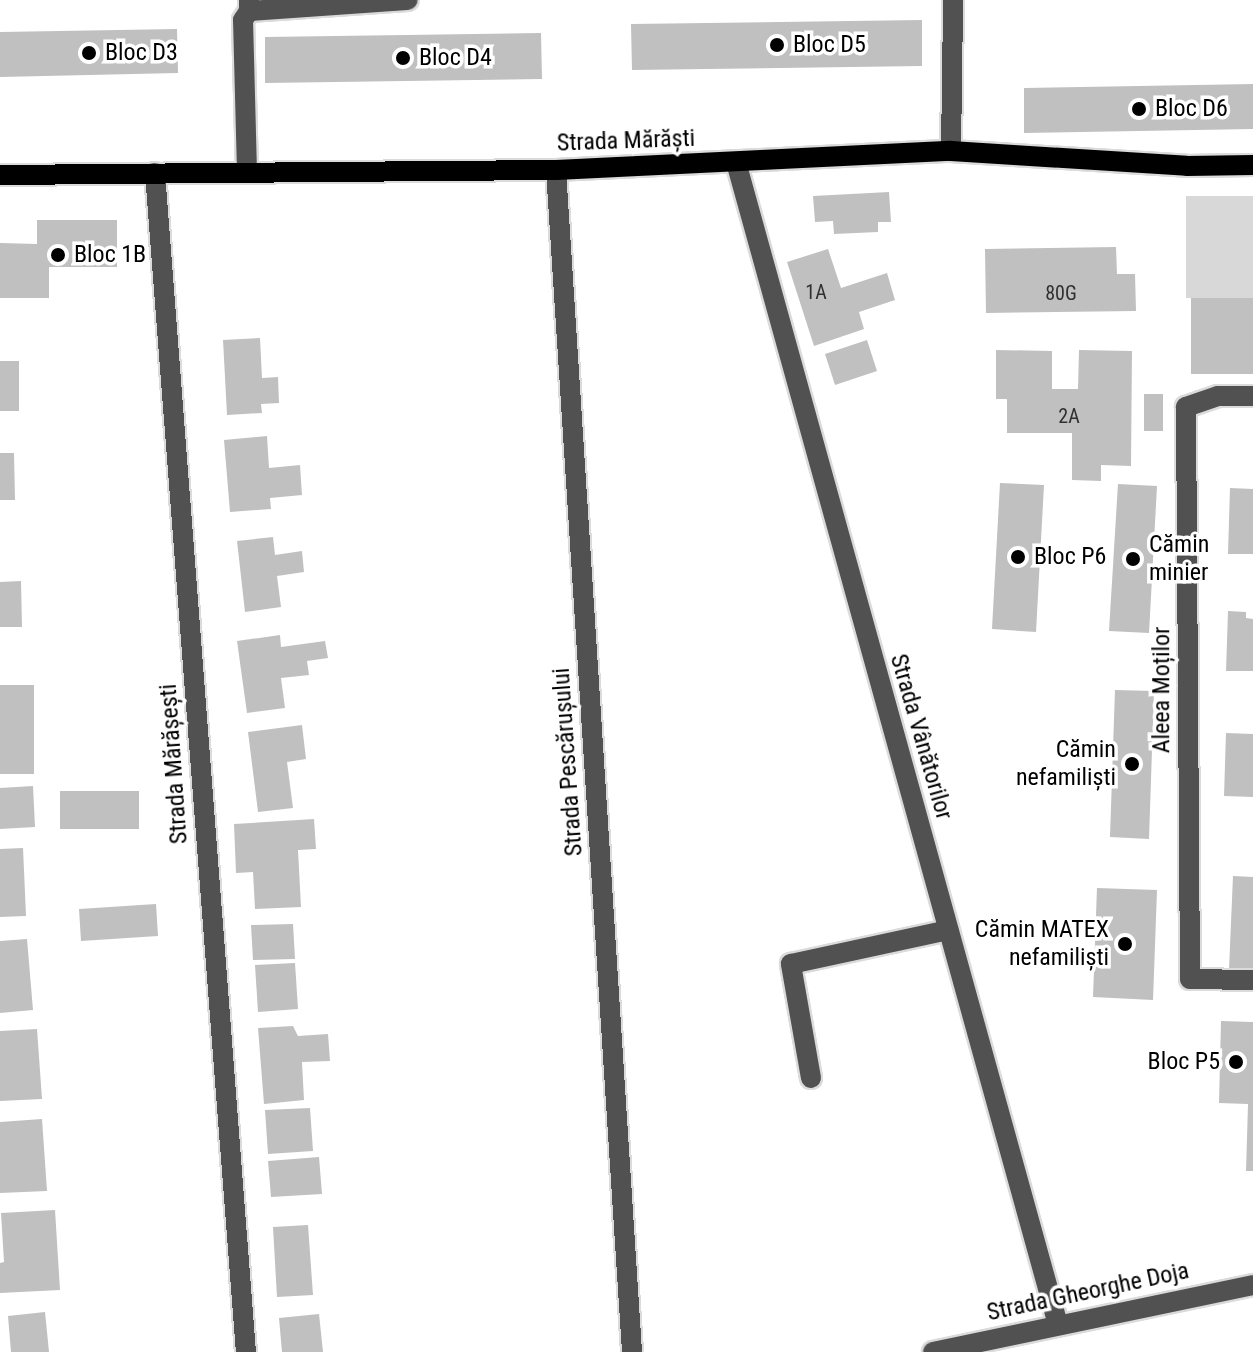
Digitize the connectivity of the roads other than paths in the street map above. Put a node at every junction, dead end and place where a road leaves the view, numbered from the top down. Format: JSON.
{"nodes":[{"id":1,"x":408,"y":0,"type":"edge"},
{"id":2,"x":953,"y":0,"type":"edge"},
{"id":3,"x":249,"y":6,"type":"edge"},
{"id":4,"x":951,"y":151,"type":"junction"},
{"id":5,"x":736,"y":162,"type":"junction"},
{"id":6,"x":1253,"y":165,"type":"edge"},
{"id":7,"x":556,"y":170,"type":"junction"},
{"id":8,"x":247,"y":172,"type":"junction"},
{"id":9,"x":155,"y":173,"type":"junction"},
{"id":10,"x":0,"y":175,"type":"edge"},
{"id":11,"x":1253,"y":396,"type":"edge"},
{"id":12,"x":948,"y":930,"type":"junction"},
{"id":13,"x":1253,"y":980,"type":"edge"},
{"id":14,"x":811,"y":1078,"type":"dead end"},
{"id":15,"x":1253,"y":1285,"type":"edge"},
{"id":16,"x":1058,"y":1325,"type":"junction"},
{"id":17,"x":246,"y":1352,"type":"edge"},
{"id":18,"x":632,"y":1352,"type":"edge"},
{"id":19,"x":933,"y":1352,"type":"edge"}],
"edges":[{"from":1,"to":3,"type":"street"},
{"from":2,"to":4,"type":"street"},
{"from":3,"to":8,"type":"street"},
{"from":4,"to":5,"type":"main road","name":"Strada Mărăști"},
{"from":4,"to":6,"type":"main road","name":"Strada Mărăști"},
{"from":5,"to":7,"type":"main road","name":"Strada Mărăști"},
{"from":5,"to":12,"type":"street","name":"Strada Vânătorilor"},
{"from":7,"to":8,"type":"main road","name":"Strada Mărăști"},
{"from":7,"to":18,"type":"street","name":"Strada Pescărușului"},
{"from":8,"to":9,"type":"main road","name":"Strada Mărăști"},
{"from":9,"to":10,"type":"main road","name":"Strada Mărăști"},
{"from":9,"to":17,"type":"street","name":"Strada Mărășești"},
{"from":11,"to":13,"type":"street","name":"Aleea Moților"},
{"from":12,"to":14,"type":"street"},
{"from":12,"to":16,"type":"street","name":"Strada Vânătorilor"},
{"from":15,"to":16,"type":"street","name":"Strada Gheorghe Doja"},
{"from":16,"to":19,"type":"street","name":"Strada Gheorghe Doja"}]}
